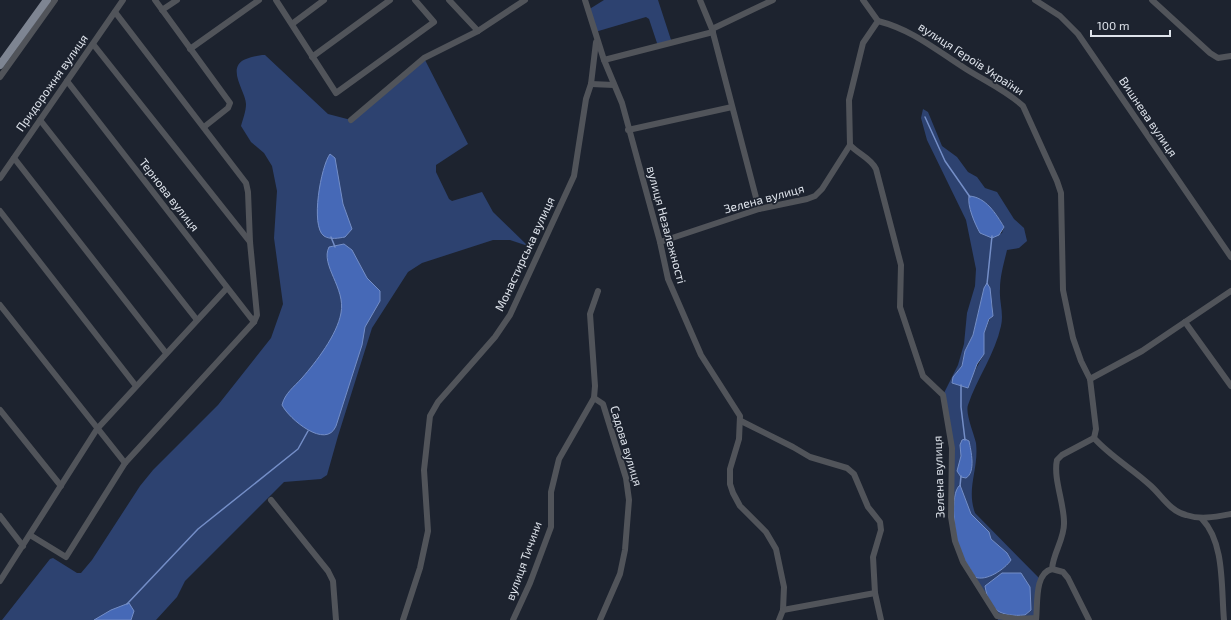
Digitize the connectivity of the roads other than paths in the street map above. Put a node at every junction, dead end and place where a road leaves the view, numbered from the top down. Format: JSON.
{"nodes":[{"id":1,"x":47,"y":0,"type":"edge"},
{"id":2,"x":55,"y":0,"type":"edge"},
{"id":3,"x":123,"y":0,"type":"edge"},
{"id":4,"x":155,"y":0,"type":"edge"},
{"id":5,"x":177,"y":0,"type":"edge"},
{"id":6,"x":259,"y":0,"type":"edge"},
{"id":7,"x":276,"y":0,"type":"edge"},
{"id":8,"x":324,"y":0,"type":"edge"},
{"id":9,"x":390,"y":0,"type":"edge"},
{"id":10,"x":415,"y":0,"type":"edge"},
{"id":11,"x":449,"y":0,"type":"edge"},
{"id":12,"x":525,"y":0,"type":"edge"},
{"id":13,"x":585,"y":0,"type":"edge"},
{"id":14,"x":700,"y":0,"type":"edge"},
{"id":15,"x":773,"y":0,"type":"edge"},
{"id":16,"x":863,"y":0,"type":"edge"},
{"id":17,"x":1035,"y":0,"type":"edge"},
{"id":18,"x":1152,"y":0,"type":"edge"},
{"id":19,"x":162,"y":10,"type":"junction"},
{"id":20,"x":115,"y":12,"type":"junction"},
{"id":21,"x":878,"y":21,"type":"junction"},
{"id":22,"x":292,"y":24,"type":"junction"},
{"id":23,"x":712,"y":30,"type":"junction"},
{"id":24,"x":478,"y":31,"type":"junction"},
{"id":25,"x":597,"y":39,"type":"junction"},
{"id":26,"x":93,"y":44,"type":"junction"},
{"id":27,"x":190,"y":48,"type":"junction"},
{"id":28,"x":1231,"y":56,"type":"edge"},
{"id":29,"x":312,"y":57,"type":"junction"},
{"id":30,"x":604,"y":60,"type":"junction"},
{"id":31,"x":0,"y":65,"type":"edge"},
{"id":32,"x":0,"y":77,"type":"edge"},
{"id":33,"x":67,"y":81,"type":"junction"},
{"id":34,"x":591,"y":84,"type":"junction"},
{"id":35,"x":614,"y":85,"type":"junction"},
{"id":36,"x":732,"y":106,"type":"junction"},
{"id":37,"x":40,"y":120,"type":"junction"},
{"id":38,"x":351,"y":120,"type":"dead end"},
{"id":39,"x":204,"y":127,"type":"junction"},
{"id":40,"x":628,"y":130,"type":"junction"},
{"id":41,"x":850,"y":146,"type":"junction"},
{"id":42,"x":14,"y":158,"type":"junction"},
{"id":43,"x":0,"y":178,"type":"edge"},
{"id":44,"x":759,"y":209,"type":"junction"},
{"id":45,"x":0,"y":211,"type":"edge"},
{"id":46,"x":250,"y":242,"type":"junction"},
{"id":47,"x":660,"y":242,"type":"junction"},
{"id":48,"x":1231,"y":257,"type":"edge"},
{"id":49,"x":227,"y":288,"type":"junction"},
{"id":50,"x":598,"y":291,"type":"dead end"},
{"id":51,"x":1231,"y":292,"type":"edge"},
{"id":52,"x":0,"y":305,"type":"edge"},
{"id":53,"x":197,"y":320,"type":"junction"},
{"id":54,"x":254,"y":322,"type":"junction"},
{"id":55,"x":1185,"y":322,"type":"junction"},
{"id":56,"x":166,"y":354,"type":"junction"},
{"id":57,"x":1090,"y":379,"type":"junction"},
{"id":58,"x":136,"y":386,"type":"junction"},
{"id":59,"x":1231,"y":386,"type":"edge"},
{"id":60,"x":594,"y":398,"type":"junction"},
{"id":61,"x":0,"y":410,"type":"edge"},
{"id":62,"x":741,"y":421,"type":"junction"},
{"id":63,"x":97,"y":429,"type":"junction"},
{"id":64,"x":1094,"y":438,"type":"junction"},
{"id":65,"x":125,"y":463,"type":"junction"},
{"id":66,"x":61,"y":486,"type":"junction"},
{"id":67,"x":271,"y":500,"type":"dead end"},
{"id":68,"x":1231,"y":514,"type":"edge"},
{"id":69,"x":0,"y":516,"type":"edge"},
{"id":70,"x":1202,"y":519,"type":"junction"},
{"id":71,"x":30,"y":535,"type":"junction"},
{"id":72,"x":23,"y":546,"type":"junction"},
{"id":73,"x":1052,"y":569,"type":"junction"},
{"id":74,"x":0,"y":581,"type":"edge"},
{"id":75,"x":875,"y":593,"type":"junction"},
{"id":76,"x":783,"y":610,"type":"junction"},
{"id":77,"x":1036,"y":619,"type":"edge"},
{"id":78,"x":336,"y":620,"type":"edge"},
{"id":79,"x":403,"y":620,"type":"edge"},
{"id":80,"x":513,"y":620,"type":"edge"},
{"id":81,"x":600,"y":620,"type":"edge"},
{"id":82,"x":779,"y":620,"type":"edge"},
{"id":83,"x":881,"y":620,"type":"edge"},
{"id":84,"x":1090,"y":620,"type":"edge"},
{"id":85,"x":1224,"y":620,"type":"edge"}],
"edges":[{"from":1,"to":31,"type":"main road"},
{"from":2,"to":32,"type":"street"},
{"from":3,"to":20,"type":"street","name":"Придорожня вулиця"},
{"from":4,"to":19,"type":"street"},
{"from":5,"to":19,"type":"street"},
{"from":6,"to":27,"type":"street"},
{"from":7,"to":22,"type":"street"},
{"from":8,"to":22,"type":"street"},
{"from":9,"to":29,"type":"street"},
{"from":10,"to":29,"type":"street"},
{"from":11,"to":24,"type":"street"},
{"from":12,"to":24,"type":"street"},
{"from":13,"to":25,"type":"street"},
{"from":14,"to":23,"type":"street"},
{"from":15,"to":23,"type":"street"},
{"from":16,"to":21,"type":"street"},
{"from":17,"to":48,"type":"street","name":"Вишнева вулиця"},
{"from":18,"to":28,"type":"street"},
{"from":19,"to":27,"type":"street"},
{"from":20,"to":26,"type":"street","name":"Придорожня вулиця"},
{"from":20,"to":39,"type":"street"},
{"from":21,"to":41,"type":"street"},
{"from":21,"to":57,"type":"street","name":"вулиця Героїв України"},
{"from":22,"to":29,"type":"street"},
{"from":23,"to":30,"type":"street"},
{"from":23,"to":36,"type":"street"},
{"from":24,"to":38,"type":"street"},
{"from":25,"to":30,"type":"street"},
{"from":25,"to":34,"type":"street","name":"Монастирська вулиця"},
{"from":26,"to":33,"type":"street","name":"Придорожня вулиця"},
{"from":26,"to":46,"type":"street"},
{"from":27,"to":39,"type":"street"},
{"from":30,"to":35,"type":"street"},
{"from":33,"to":37,"type":"street","name":"Придорожня вулиця"},
{"from":33,"to":49,"type":"street","name":"Тернова вулиця"},
{"from":34,"to":35,"type":"street"},
{"from":34,"to":79,"type":"street","name":"Монастирська вулиця"},
{"from":35,"to":40,"type":"street"},
{"from":36,"to":40,"type":"street"},
{"from":36,"to":44,"type":"street"},
{"from":37,"to":42,"type":"street","name":"Придорожня вулиця"},
{"from":37,"to":53,"type":"street"},
{"from":39,"to":46,"type":"street"},
{"from":40,"to":47,"type":"street"},
{"from":41,"to":44,"type":"street","name":"Зелена вулиця"},
{"from":41,"to":77,"type":"street","name":"Зелена вулиця"},
{"from":42,"to":43,"type":"street","name":"Придорожня вулиця"},
{"from":42,"to":56,"type":"street"},
{"from":44,"to":47,"type":"street","name":"Зелена вулиця"},
{"from":45,"to":58,"type":"street"},
{"from":46,"to":54,"type":"street"},
{"from":47,"to":62,"type":"street"},
{"from":49,"to":53,"type":"street"},
{"from":49,"to":54,"type":"street","name":"Тернова вулиця"},
{"from":50,"to":60,"type":"street"},
{"from":51,"to":55,"type":"street"},
{"from":52,"to":63,"type":"street"},
{"from":53,"to":56,"type":"street"},
{"from":54,"to":65,"type":"street"},
{"from":55,"to":57,"type":"street"},
{"from":55,"to":59,"type":"street"},
{"from":56,"to":58,"type":"street"},
{"from":57,"to":64,"type":"street","name":"вулиця Героїв України"},
{"from":58,"to":63,"type":"street"},
{"from":60,"to":80,"type":"street","name":"вулиця Тичини"},
{"from":60,"to":81,"type":"street","name":"Садова вулиця"},
{"from":61,"to":66,"type":"street"},
{"from":62,"to":75,"type":"street"},
{"from":62,"to":76,"type":"street"},
{"from":63,"to":65,"type":"street"},
{"from":63,"to":66,"type":"street"},
{"from":64,"to":70,"type":"street"},
{"from":64,"to":73,"type":"street"},
{"from":65,"to":71,"type":"street"},
{"from":66,"to":71,"type":"street"},
{"from":67,"to":78,"type":"street"},
{"from":68,"to":70,"type":"street"},
{"from":69,"to":72,"type":"street"},
{"from":70,"to":85,"type":"street"},
{"from":71,"to":72,"type":"street"},
{"from":72,"to":74,"type":"street"},
{"from":73,"to":77,"type":"street"},
{"from":73,"to":84,"type":"street"},
{"from":75,"to":76,"type":"street"},
{"from":75,"to":83,"type":"street"},
{"from":76,"to":82,"type":"street"}]}
